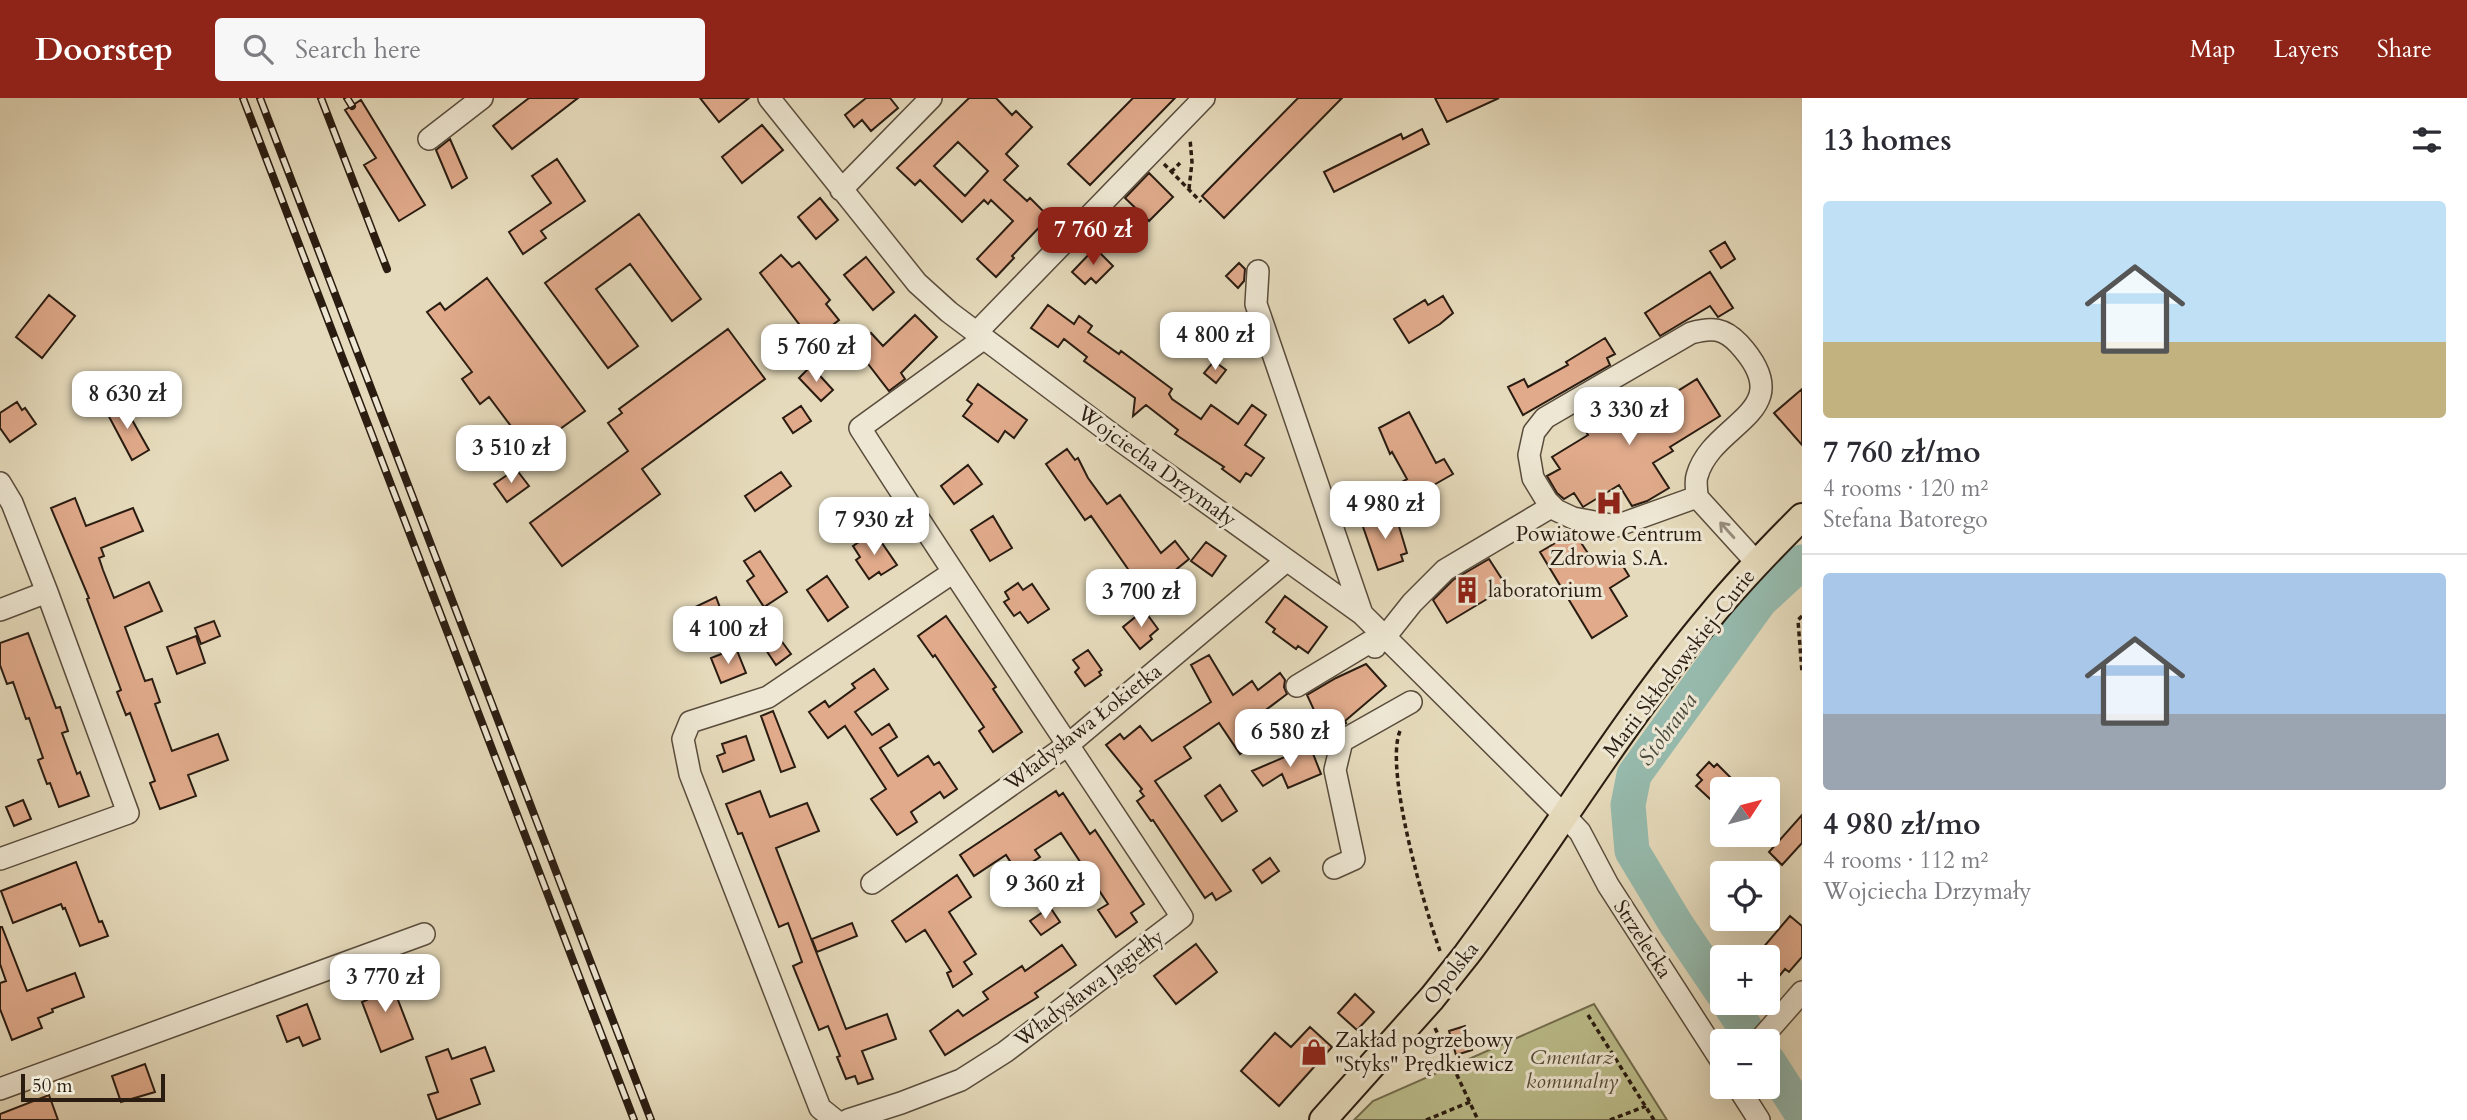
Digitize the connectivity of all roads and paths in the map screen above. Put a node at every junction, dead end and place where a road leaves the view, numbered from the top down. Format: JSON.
{"nodes":[{"id":1,"x":482,"y":98,"type":"edge"},
{"id":2,"x":769,"y":98,"type":"edge"},
{"id":3,"x":931,"y":98,"type":"edge"},
{"id":4,"x":1204,"y":98,"type":"edge"},
{"id":5,"x":1191,"y":131,"type":"dead end"},
{"id":6,"x":429,"y":139,"type":"dead end"},
{"id":7,"x":1158,"y":157,"type":"dead end"},
{"id":8,"x":1180,"y":163,"type":"dead end"},
{"id":9,"x":1171,"y":172,"type":"junction"},
{"id":10,"x":1189,"y":189,"type":"junction"},
{"id":11,"x":841,"y":190,"type":"junction"},
{"id":12,"x":1201,"y":202,"type":"dead end"},
{"id":13,"x":1258,"y":271,"type":"dead end"},
{"id":14,"x":980,"y":336,"type":"junction"},
{"id":15,"x":0,"y":483,"type":"edge"},
{"id":16,"x":1697,"y":497,"type":"junction"},
{"id":17,"x":1551,"y":507,"type":"junction"},
{"id":18,"x":1802,"y":517,"type":"edge"},
{"id":19,"x":1286,"y":561,"type":"junction"},
{"id":20,"x":1757,"y":563,"type":"junction"},
{"id":21,"x":952,"y":573,"type":"junction"},
{"id":22,"x":47,"y":592,"type":"junction"},
{"id":23,"x":0,"y":610,"type":"edge"},
{"id":24,"x":1362,"y":614,"type":"junction"},
{"id":25,"x":1802,"y":616,"type":"edge"},
{"id":26,"x":1380,"y":642,"type":"junction"},
{"id":27,"x":1802,"y":673,"type":"edge"},
{"id":28,"x":1297,"y":686,"type":"dead end"},
{"id":29,"x":1411,"y":702,"type":"joint"},
{"id":30,"x":1069,"y":744,"type":"junction"},
{"id":31,"x":1564,"y":816,"type":"junction"},
{"id":32,"x":0,"y":859,"type":"edge"},
{"id":33,"x":1334,"y":868,"type":"dead end"},
{"id":34,"x":872,"y":883,"type":"dead end"},
{"id":35,"x":424,"y":934,"type":"dead end"},
{"id":36,"x":1444,"y":962,"type":"dead end"},
{"id":37,"x":1802,"y":992,"type":"edge"},
{"id":38,"x":1588,"y":1015,"type":"dead end"},
{"id":39,"x":1431,"y":1019,"type":"dead end"},
{"id":40,"x":1771,"y":1029,"type":"edge"},
{"id":41,"x":1710,"y":1043,"type":"edge"},
{"id":42,"x":0,"y":1089,"type":"edge"},
{"id":43,"x":1746,"y":1099,"type":"edge"},
{"id":44,"x":1470,"y":1102,"type":"junction"},
{"id":45,"x":1646,"y":1106,"type":"junction"},
{"id":46,"x":835,"y":1120,"type":"edge"},
{"id":47,"x":848,"y":1120,"type":"edge"},
{"id":48,"x":1322,"y":1120,"type":"edge"},
{"id":49,"x":1426,"y":1120,"type":"edge"},
{"id":50,"x":1478,"y":1120,"type":"edge"},
{"id":51,"x":1610,"y":1120,"type":"edge"},
{"id":52,"x":1654,"y":1120,"type":"edge"},
{"id":53,"x":1759,"y":1120,"type":"edge"}],
"edges":[{"from":1,"to":6,"type":"street"},
{"from":2,"to":11,"type":"street","name":"Wojciecha Drzymały"},
{"from":3,"to":11,"type":"street"},
{"from":4,"to":14,"type":"street"},
{"from":5,"to":10,"type":"path"},
{"from":7,"to":9,"type":"path"},
{"from":8,"to":9,"type":"path"},
{"from":9,"to":10,"type":"path"},
{"from":10,"to":12,"type":"path"},
{"from":11,"to":14,"type":"street","name":"Wojciecha Drzymały"},
{"from":13,"to":24,"type":"street"},
{"from":14,"to":19,"type":"street","name":"Wojciecha Drzymały"},
{"from":14,"to":21,"type":"street","name":"Władysława Jagiełły"},
{"from":15,"to":22,"type":"street"},
{"from":16,"to":17,"type":"street"},
{"from":16,"to":17,"type":"street"},
{"from":20,"to":16,"type":"street","one_way":true},
{"from":17,"to":26,"type":"street"},
{"from":18,"to":20,"type":"main road","name":"Marii Skłodowskiej-Curie"},
{"from":19,"to":24,"type":"street","name":"Wojciecha Drzymały"},
{"from":19,"to":30,"type":"street","name":"Władysława Łokietka"},
{"from":20,"to":31,"type":"main road","name":"Marii Skłodowskiej-Curie"},
{"from":21,"to":30,"type":"street","name":"Władysława Jagiełły"},
{"from":21,"to":46,"type":"street"},
{"from":22,"to":23,"type":"street"},
{"from":22,"to":32,"type":"street"},
{"from":24,"to":26,"type":"street","name":"Wojciecha Drzymały"},
{"from":25,"to":27,"type":"path"},
{"from":26,"to":28,"type":"street"},
{"from":26,"to":31,"type":"street","name":"Wojciecha Drzymały"},
{"from":29,"to":33,"type":"street"},
{"from":29,"to":36,"type":"path"},
{"from":30,"to":34,"type":"street","name":"Władysława Łokietka"},
{"from":30,"to":47,"type":"street","name":"Władysława Jagiełły"},
{"from":31,"to":41,"type":"street","name":"Strzelecka"},
{"from":31,"to":48,"type":"main road","name":"Opolska"},
{"from":35,"to":42,"type":"street"},
{"from":37,"to":40,"type":"street"},
{"from":38,"to":45,"type":"path"},
{"from":39,"to":44,"type":"path"},
{"from":43,"to":53,"type":"street"},
{"from":44,"to":49,"type":"path"},
{"from":44,"to":50,"type":"path"},
{"from":45,"to":51,"type":"path"},
{"from":45,"to":52,"type":"path"}]}
